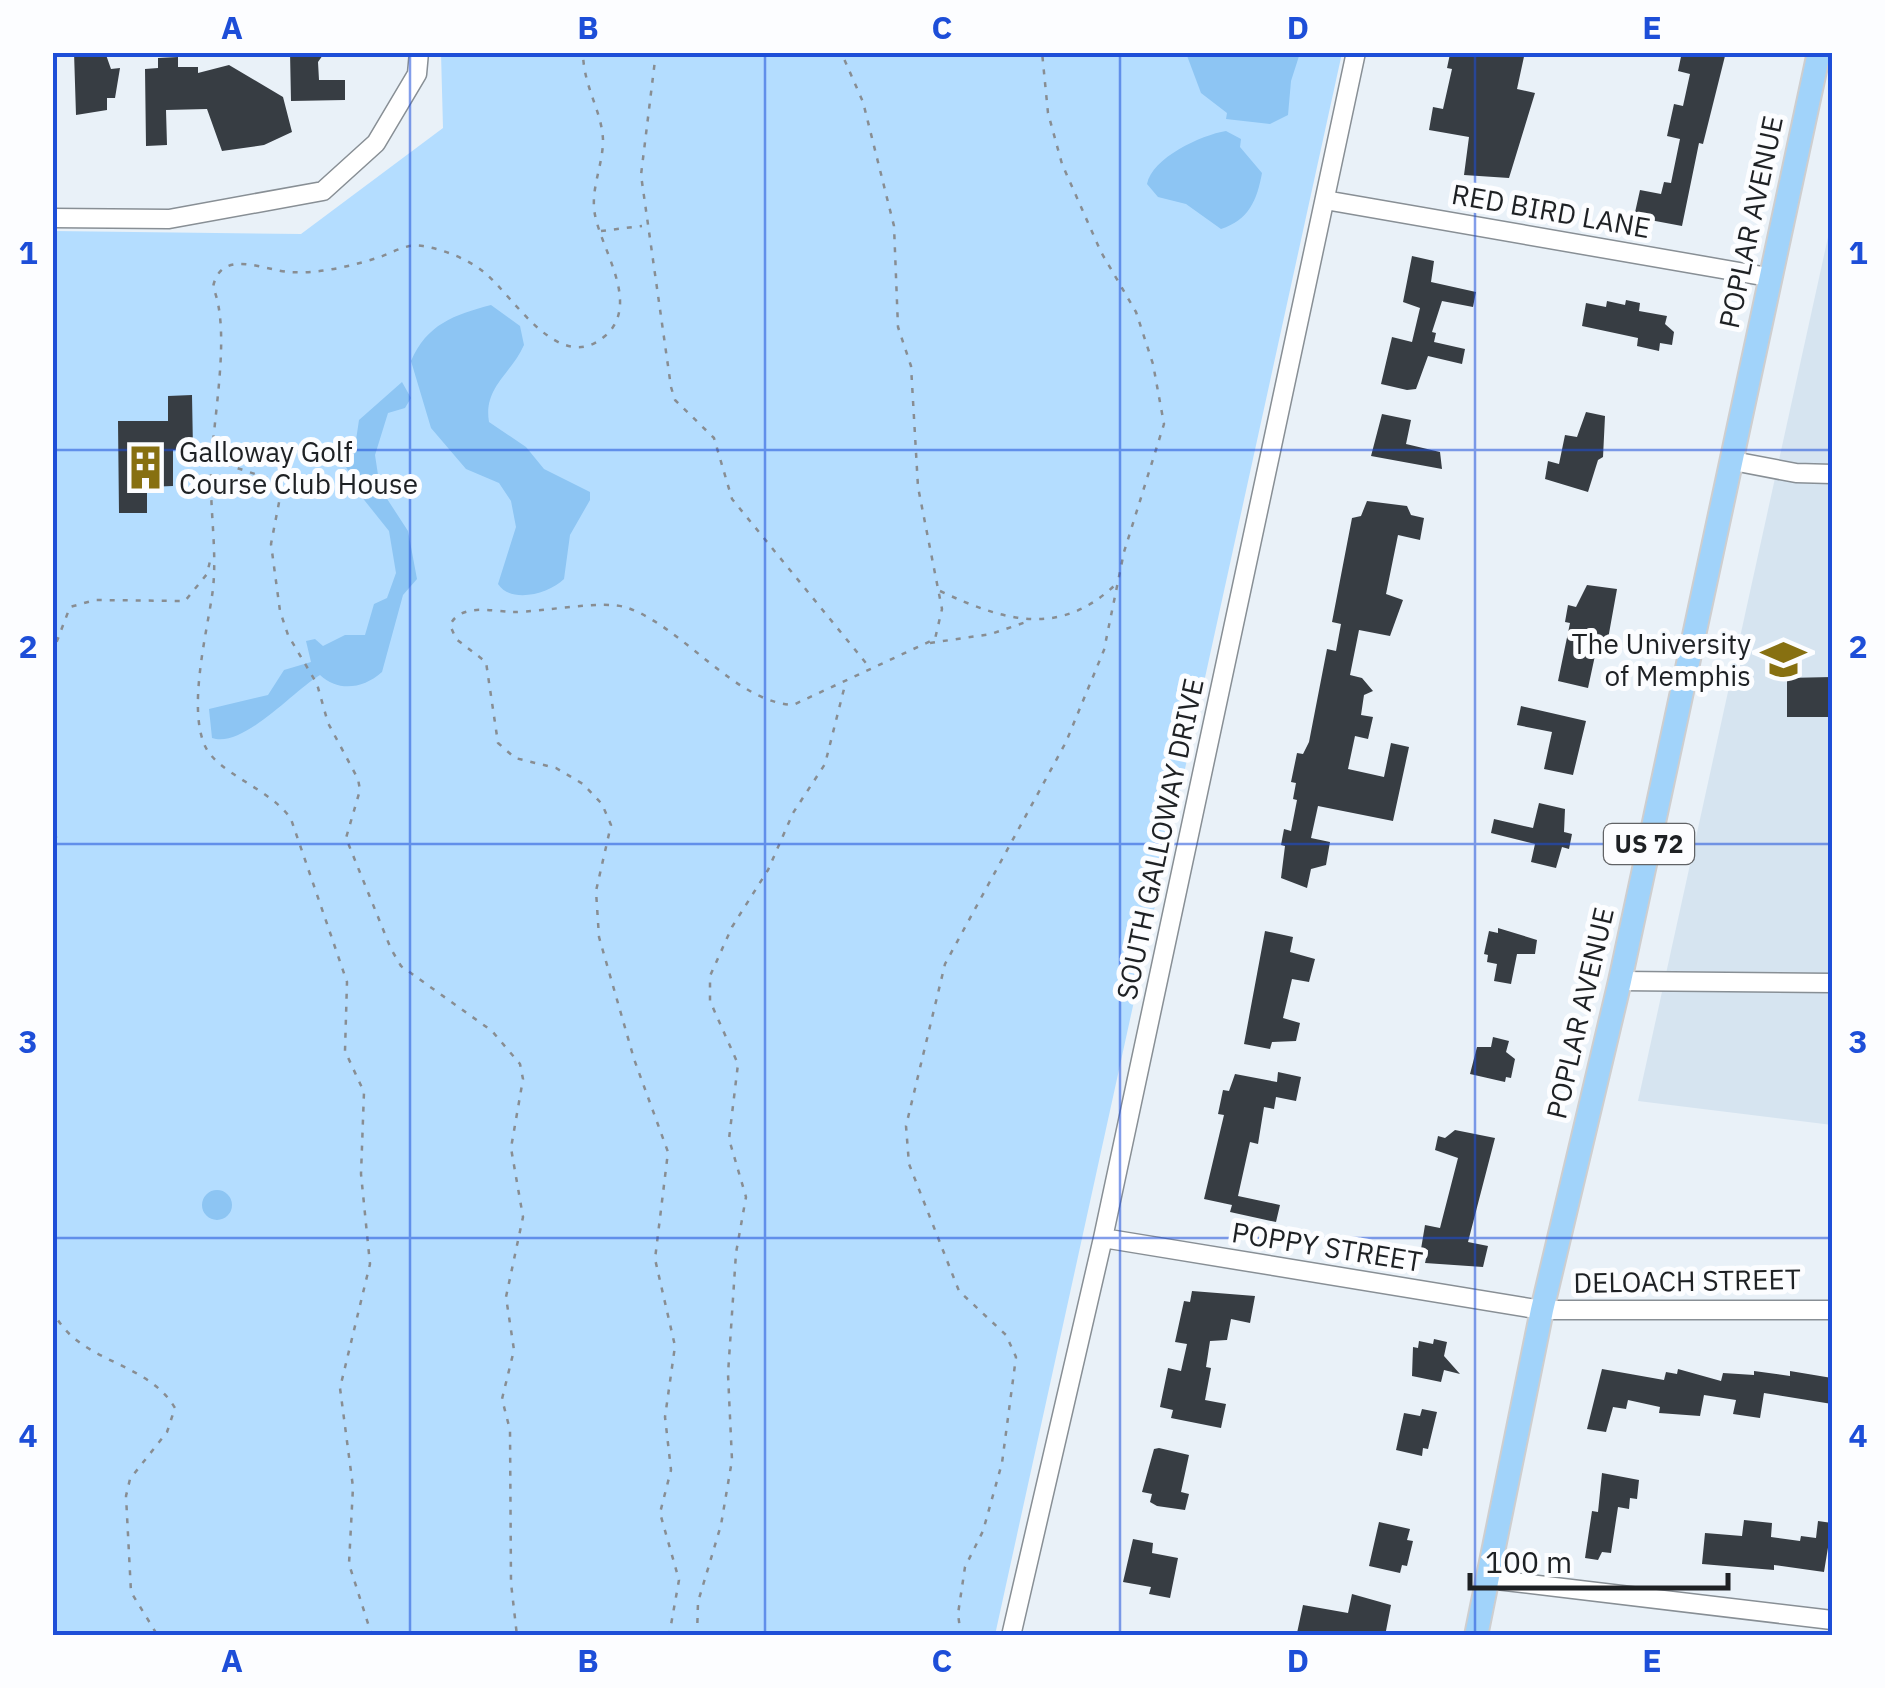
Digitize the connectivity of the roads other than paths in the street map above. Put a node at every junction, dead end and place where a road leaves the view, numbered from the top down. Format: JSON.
{"nodes":[{"id":1,"x":420,"y":52,"type":"edge"},
{"id":2,"x":1356,"y":52,"type":"edge"},
{"id":3,"x":1819,"y":52,"type":"edge"},
{"id":4,"x":1324,"y":200,"type":"junction"},
{"id":5,"x":52,"y":218,"type":"edge"},
{"id":6,"x":1768,"y":276,"type":"junction"},
{"id":7,"x":1733,"y":460,"type":"junction"},
{"id":8,"x":1832,"y":474,"type":"edge"},
{"id":9,"x":1620,"y":981,"type":"junction"},
{"id":10,"x":1832,"y":984,"type":"edge"},
{"id":11,"x":1102,"y":1238,"type":"junction"},
{"id":12,"x":1542,"y":1310,"type":"junction"},
{"id":13,"x":1832,"y":1310,"type":"edge"},
{"id":14,"x":1488,"y":1579,"type":"junction"},
{"id":15,"x":1832,"y":1620,"type":"edge"},
{"id":16,"x":1011,"y":1636,"type":"edge"},
{"id":17,"x":1476,"y":1636,"type":"edge"}],
"edges":[{"from":1,"to":5,"type":"street"},
{"from":2,"to":4,"type":"street","name":"SOUTH GALLOWAY DRIVE"},
{"from":3,"to":6,"type":"main road","name":"POPLAR AVENUE","number":"US 72"},
{"from":4,"to":6,"type":"street","name":"RED BIRD LANE"},
{"from":4,"to":11,"type":"street","name":"SOUTH GALLOWAY DRIVE"},
{"from":6,"to":7,"type":"main road","name":"POPLAR AVENUE","number":"US 72"},
{"from":7,"to":8,"type":"street"},
{"from":7,"to":9,"type":"main road","name":"POPLAR AVENUE","number":"US 72"},
{"from":9,"to":10,"type":"street"},
{"from":9,"to":12,"type":"main road","name":"POPLAR AVENUE","number":"US 72"},
{"from":11,"to":12,"type":"street","name":"POPPY STREET"},
{"from":11,"to":16,"type":"street","name":"SOUTH GALLOWAY DRIVE"},
{"from":12,"to":13,"type":"street","name":"DELOACH STREET"},
{"from":12,"to":14,"type":"main road","name":"POPLAR AVENUE","number":"US 72"},
{"from":14,"to":15,"type":"street"},
{"from":14,"to":17,"type":"main road","name":"POPLAR AVENUE","number":"US 72"}]}
